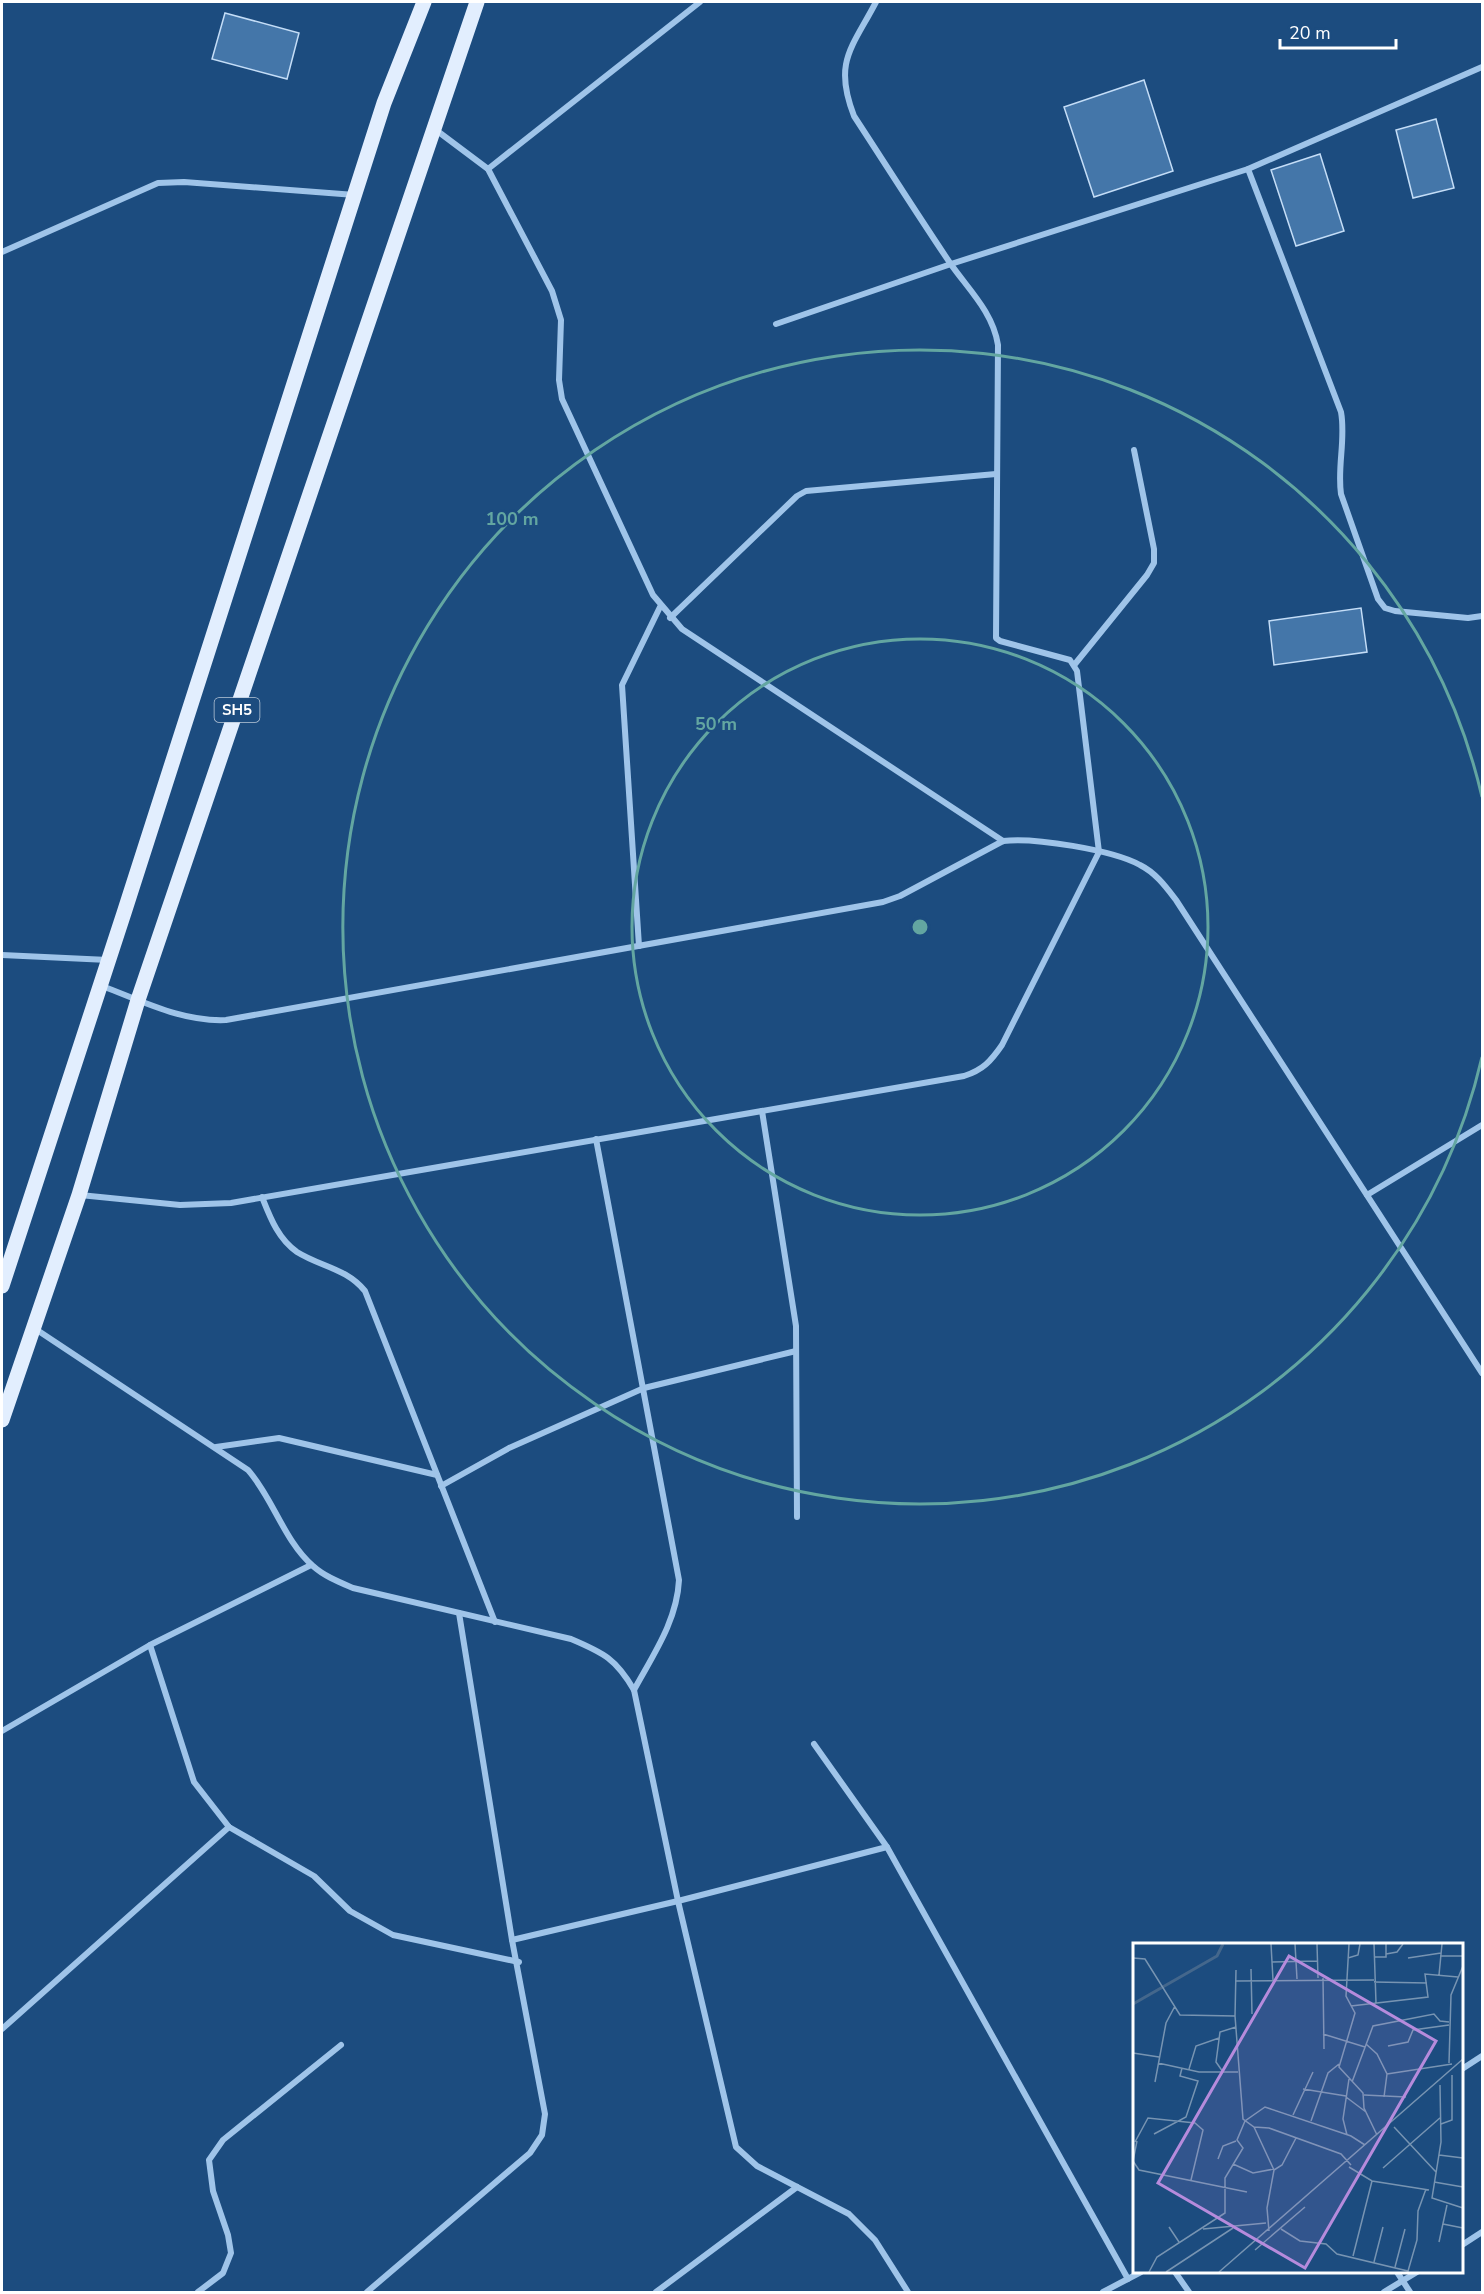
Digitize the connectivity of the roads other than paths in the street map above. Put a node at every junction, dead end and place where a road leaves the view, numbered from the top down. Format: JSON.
{"nodes":[{"id":1,"x":424,"y":2,"type":"edge"},
{"id":2,"x":477,"y":2,"type":"edge"},
{"id":3,"x":700,"y":2,"type":"edge"},
{"id":4,"x":876,"y":2,"type":"edge"},
{"id":5,"x":1482,"y":67,"type":"edge"},
{"id":6,"x":434,"y":128,"type":"junction"},
{"id":7,"x":488,"y":169,"type":"junction"},
{"id":8,"x":1248,"y":169,"type":"junction"},
{"id":9,"x":355,"y":195,"type":"junction"},
{"id":10,"x":2,"y":252,"type":"edge"},
{"id":11,"x":951,"y":264,"type":"junction"},
{"id":12,"x":776,"y":324,"type":"dead end"},
{"id":13,"x":1134,"y":450,"type":"dead end"},
{"id":14,"x":996,"y":474,"type":"junction"},
{"id":15,"x":660,"y":606,"type":"junction"},
{"id":16,"x":1482,"y":615,"type":"edge"},
{"id":17,"x":670,"y":618,"type":"junction"},
{"id":18,"x":1075,"y":664,"type":"junction"},
{"id":19,"x":1003,"y":841,"type":"junction"},
{"id":20,"x":1099,"y":852,"type":"junction"},
{"id":21,"x":639,"y":946,"type":"junction"},
{"id":22,"x":2,"y":955,"type":"edge"},
{"id":23,"x":109,"y":960,"type":"junction"},
{"id":24,"x":101,"y":986,"type":"junction"},
{"id":25,"x":138,"y":1000,"type":"junction"},
{"id":26,"x":762,"y":1111,"type":"junction"},
{"id":27,"x":1481,"y":1127,"type":"edge"},
{"id":28,"x":596,"y":1139,"type":"junction"},
{"id":29,"x":79,"y":1195,"type":"junction"},
{"id":30,"x":1367,"y":1195,"type":"junction"},
{"id":31,"x":262,"y":1197,"type":"junction"},
{"id":32,"x":2,"y":1286,"type":"edge"},
{"id":33,"x":34,"y":1328,"type":"junction"},
{"id":34,"x":796,"y":1352,"type":"junction"},
{"id":35,"x":1482,"y":1373,"type":"edge"},
{"id":36,"x":644,"y":1388,"type":"junction"},
{"id":37,"x":2,"y":1420,"type":"edge"},
{"id":38,"x":216,"y":1447,"type":"junction"},
{"id":39,"x":437,"y":1475,"type":"junction"},
{"id":40,"x":441,"y":1486,"type":"junction"},
{"id":41,"x":796,"y":1517,"type":"dead end"},
{"id":42,"x":311,"y":1564,"type":"junction"},
{"id":43,"x":459,"y":1613,"type":"junction"},
{"id":44,"x":495,"y":1622,"type":"junction"},
{"id":45,"x":150,"y":1646,"type":"junction"},
{"id":46,"x":634,"y":1690,"type":"junction"},
{"id":47,"x":2,"y":1731,"type":"edge"},
{"id":48,"x":814,"y":1744,"type":"dead end"},
{"id":49,"x":229,"y":1827,"type":"junction"},
{"id":50,"x":886,"y":1847,"type":"junction"},
{"id":51,"x":678,"y":1901,"type":"junction"},
{"id":52,"x":512,"y":1940,"type":"junction"},
{"id":53,"x":519,"y":1962,"type":"junction"},
{"id":54,"x":2,"y":2029,"type":"edge"},
{"id":55,"x":341,"y":2045,"type":"dead end"},
{"id":56,"x":1482,"y":2056,"type":"edge"},
{"id":57,"x":1463,"y":2068,"type":"edge"},
{"id":58,"x":797,"y":2187,"type":"junction"},
{"id":59,"x":1482,"y":2232,"type":"edge"},
{"id":60,"x":1463,"y":2244,"type":"edge"},
{"id":61,"x":1138,"y":2273,"type":"edge"},
{"id":62,"x":1176,"y":2273,"type":"edge"},
{"id":63,"x":1398,"y":2273,"type":"edge"},
{"id":64,"x":1414,"y":2273,"type":"edge"},
{"id":65,"x":1128,"y":2279,"type":"junction"},
{"id":66,"x":1402,"y":2280,"type":"junction"},
{"id":67,"x":198,"y":2292,"type":"edge"},
{"id":68,"x":367,"y":2292,"type":"edge"},
{"id":69,"x":656,"y":2292,"type":"edge"},
{"id":70,"x":908,"y":2292,"type":"edge"},
{"id":71,"x":1103,"y":2292,"type":"edge"},
{"id":72,"x":1189,"y":2292,"type":"edge"},
{"id":73,"x":1384,"y":2292,"type":"edge"},
{"id":74,"x":1410,"y":2292,"type":"edge"}],
"edges":[{"from":1,"to":9,"type":"main road","number":"SH5"},
{"from":2,"to":6,"type":"main road","number":"SH5"},
{"from":3,"to":7,"type":"street"},
{"from":4,"to":11,"type":"street"},
{"from":5,"to":8,"type":"street"},
{"from":6,"to":7,"type":"street"},
{"from":6,"to":25,"type":"main road","number":"SH5"},
{"from":7,"to":15,"type":"street"},
{"from":8,"to":11,"type":"street"},
{"from":8,"to":16,"type":"street"},
{"from":9,"to":10,"type":"street"},
{"from":9,"to":23,"type":"main road","number":"SH5"},
{"from":11,"to":12,"type":"street"},
{"from":11,"to":14,"type":"street"},
{"from":13,"to":18,"type":"street"},
{"from":14,"to":17,"type":"street"},
{"from":14,"to":18,"type":"street"},
{"from":15,"to":17,"type":"street"},
{"from":15,"to":21,"type":"street"},
{"from":17,"to":19,"type":"street"},
{"from":18,"to":20,"type":"street"},
{"from":19,"to":20,"type":"street"},
{"from":19,"to":21,"type":"street"},
{"from":20,"to":26,"type":"street"},
{"from":20,"to":30,"type":"street"},
{"from":21,"to":25,"type":"street"},
{"from":22,"to":23,"type":"street"},
{"from":23,"to":24,"type":"main road","number":"SH5"},
{"from":24,"to":25,"type":"street"},
{"from":24,"to":32,"type":"main road","number":"SH5"},
{"from":25,"to":29,"type":"main road","number":"SH5"},
{"from":26,"to":28,"type":"street"},
{"from":26,"to":34,"type":"street"},
{"from":27,"to":30,"type":"street"},
{"from":28,"to":31,"type":"street"},
{"from":28,"to":36,"type":"street"},
{"from":29,"to":31,"type":"street"},
{"from":29,"to":33,"type":"main road","number":"SH5"},
{"from":30,"to":35,"type":"street"},
{"from":31,"to":39,"type":"street"},
{"from":33,"to":37,"type":"main road","number":"SH5"},
{"from":33,"to":38,"type":"street"},
{"from":34,"to":36,"type":"street"},
{"from":34,"to":41,"type":"street"},
{"from":36,"to":40,"type":"street"},
{"from":36,"to":46,"type":"street"},
{"from":38,"to":39,"type":"street"},
{"from":38,"to":42,"type":"street"},
{"from":39,"to":40,"type":"street"},
{"from":40,"to":44,"type":"street"},
{"from":42,"to":43,"type":"street"},
{"from":42,"to":45,"type":"street"},
{"from":43,"to":44,"type":"street"},
{"from":43,"to":52,"type":"street"},
{"from":44,"to":46,"type":"street"},
{"from":45,"to":47,"type":"street"},
{"from":45,"to":49,"type":"street"},
{"from":46,"to":51,"type":"street"},
{"from":48,"to":50,"type":"street"},
{"from":49,"to":53,"type":"street"},
{"from":49,"to":54,"type":"street"},
{"from":50,"to":51,"type":"street"},
{"from":50,"to":65,"type":"street"},
{"from":51,"to":52,"type":"street"},
{"from":51,"to":58,"type":"street"},
{"from":52,"to":53,"type":"street"},
{"from":53,"to":68,"type":"street"},
{"from":55,"to":67,"type":"street"},
{"from":56,"to":57,"type":"street"},
{"from":58,"to":69,"type":"street"},
{"from":58,"to":70,"type":"street"},
{"from":59,"to":60,"type":"street"},
{"from":61,"to":65,"type":"street"},
{"from":62,"to":72,"type":"street"},
{"from":63,"to":66,"type":"street"},
{"from":64,"to":66,"type":"street"},
{"from":65,"to":71,"type":"street"},
{"from":66,"to":73,"type":"street"},
{"from":66,"to":74,"type":"street"}]}
